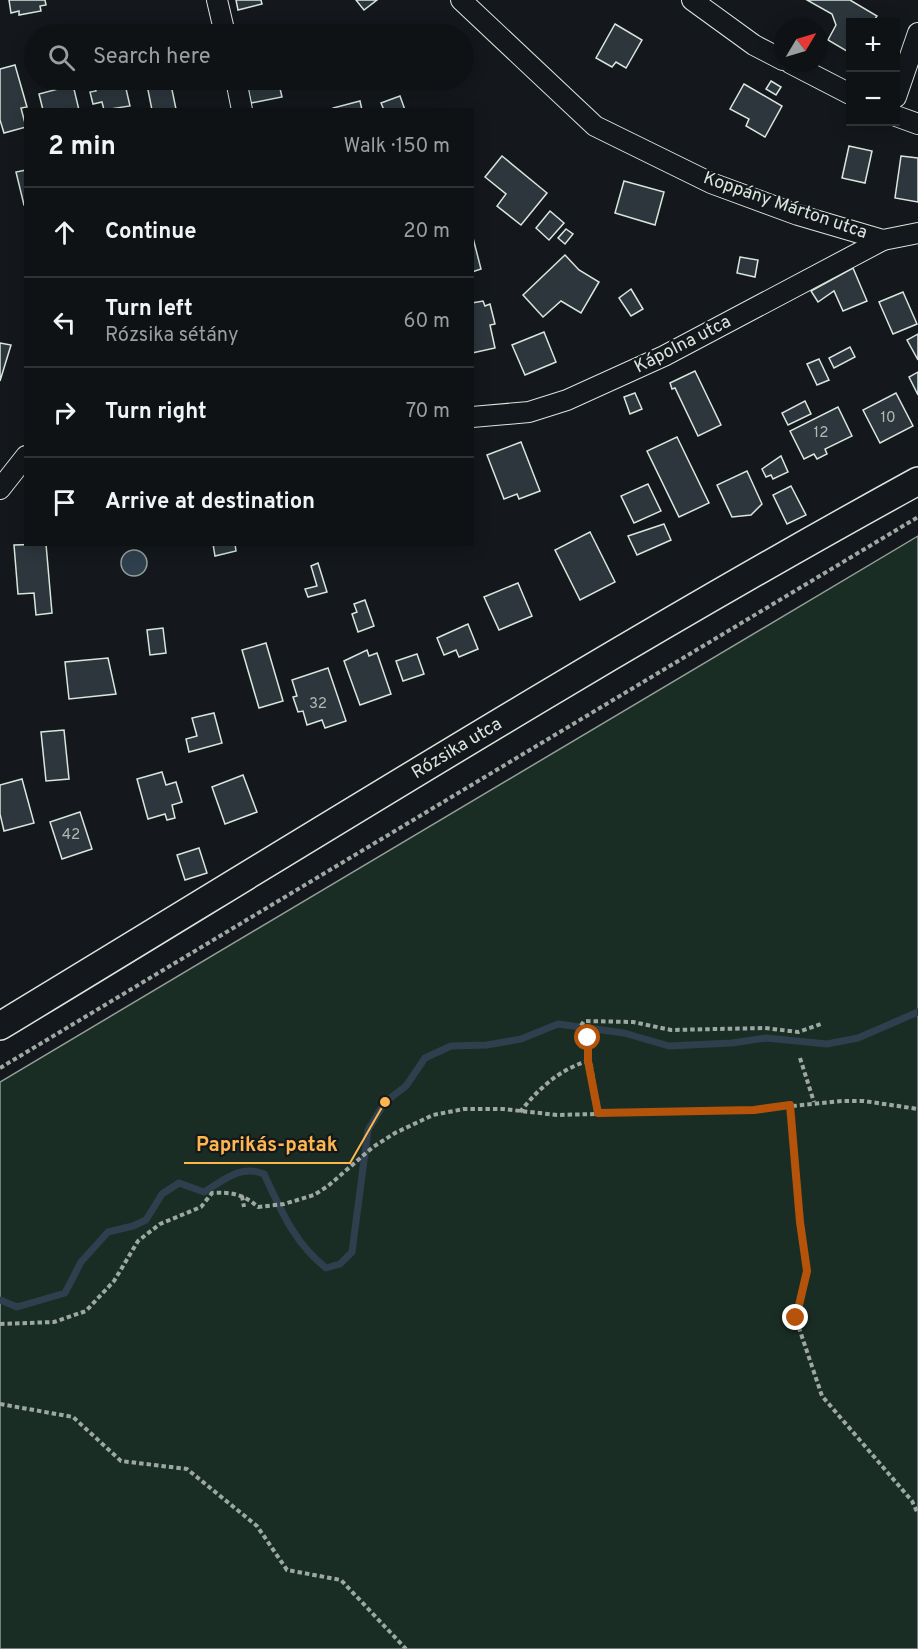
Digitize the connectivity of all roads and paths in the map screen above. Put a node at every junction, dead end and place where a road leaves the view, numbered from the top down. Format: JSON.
{"nodes":[{"id":1,"x":217,"y":0,"type":"edge"},
{"id":2,"x":461,"y":0,"type":"edge"},
{"id":3,"x":692,"y":0,"type":"edge"},
{"id":4,"x":223,"y":24,"type":"edge"},
{"id":5,"x":918,"y":33,"type":"edge"},
{"id":6,"x":774,"y":56,"type":"edge"},
{"id":7,"x":807,"y":72,"type":"edge"},
{"id":8,"x":900,"y":85,"type":"edge"},
{"id":9,"x":238,"y":90,"type":"edge"},
{"id":10,"x":846,"y":92,"type":"edge"},
{"id":11,"x":242,"y":108,"type":"edge"},
{"id":12,"x":900,"y":117,"type":"edge"},
{"id":13,"x":918,"y":123,"type":"edge"},
{"id":14,"x":918,"y":233,"type":"edge"},
{"id":15,"x":883,"y":240,"type":"junction"},
{"id":16,"x":474,"y":417,"type":"edge"},
{"id":17,"x":24,"y":459,"type":"edge"},
{"id":18,"x":918,"y":481,"type":"edge"},
{"id":19,"x":0,"y":489,"type":"edge"},
{"id":20,"x":918,"y":517,"type":"edge"},
{"id":21,"x":821,"y":1024,"type":"dead end"},
{"id":22,"x":0,"y":1026,"type":"edge"},
{"id":23,"x":800,"y":1058,"type":"dead end"},
{"id":24,"x":588,"y":1061,"type":"junction"},
{"id":25,"x":0,"y":1068,"type":"edge"},
{"id":26,"x":814,"y":1102,"type":"junction"},
{"id":27,"x":790,"y":1105,"type":"junction"},
{"id":28,"x":918,"y":1109,"type":"edge"},
{"id":29,"x":520,"y":1112,"type":"junction"},
{"id":30,"x":598,"y":1113,"type":"junction"},
{"id":31,"x":242,"y":1196,"type":"junction"},
{"id":32,"x":243,"y":1208,"type":"dead end"},
{"id":33,"x":0,"y":1324,"type":"edge"},
{"id":34,"x":0,"y":1404,"type":"edge"},
{"id":35,"x":918,"y":1514,"type":"edge"},
{"id":36,"x":406,"y":1649,"type":"edge"}],
"edges":[{"from":1,"to":4,"type":"street"},
{"from":2,"to":15,"type":"street","name":"Koppány Márton utca"},
{"from":3,"to":6,"type":"street"},
{"from":5,"to":8,"type":"street"},
{"from":7,"to":10,"type":"street"},
{"from":9,"to":11,"type":"street"},
{"from":12,"to":13,"type":"street"},
{"from":14,"to":15,"type":"street","name":"Koppány Márton utca"},
{"from":15,"to":16,"type":"street","name":"Kápolna utca"},
{"from":17,"to":19,"type":"street"},
{"from":18,"to":22,"type":"main road","name":"Rózsika utca"},
{"from":20,"to":25,"type":"path"},
{"from":21,"to":24,"type":"path"},
{"from":23,"to":26,"type":"path"},
{"from":24,"to":29,"type":"path"},
{"from":24,"to":30,"type":"path"},
{"from":26,"to":27,"type":"path"},
{"from":26,"to":28,"type":"path"},
{"from":27,"to":30,"type":"path"},
{"from":27,"to":35,"type":"path"},
{"from":29,"to":30,"type":"path"},
{"from":29,"to":31,"type":"path"},
{"from":31,"to":32,"type":"path"},
{"from":31,"to":33,"type":"path"},
{"from":34,"to":36,"type":"path"}]}
